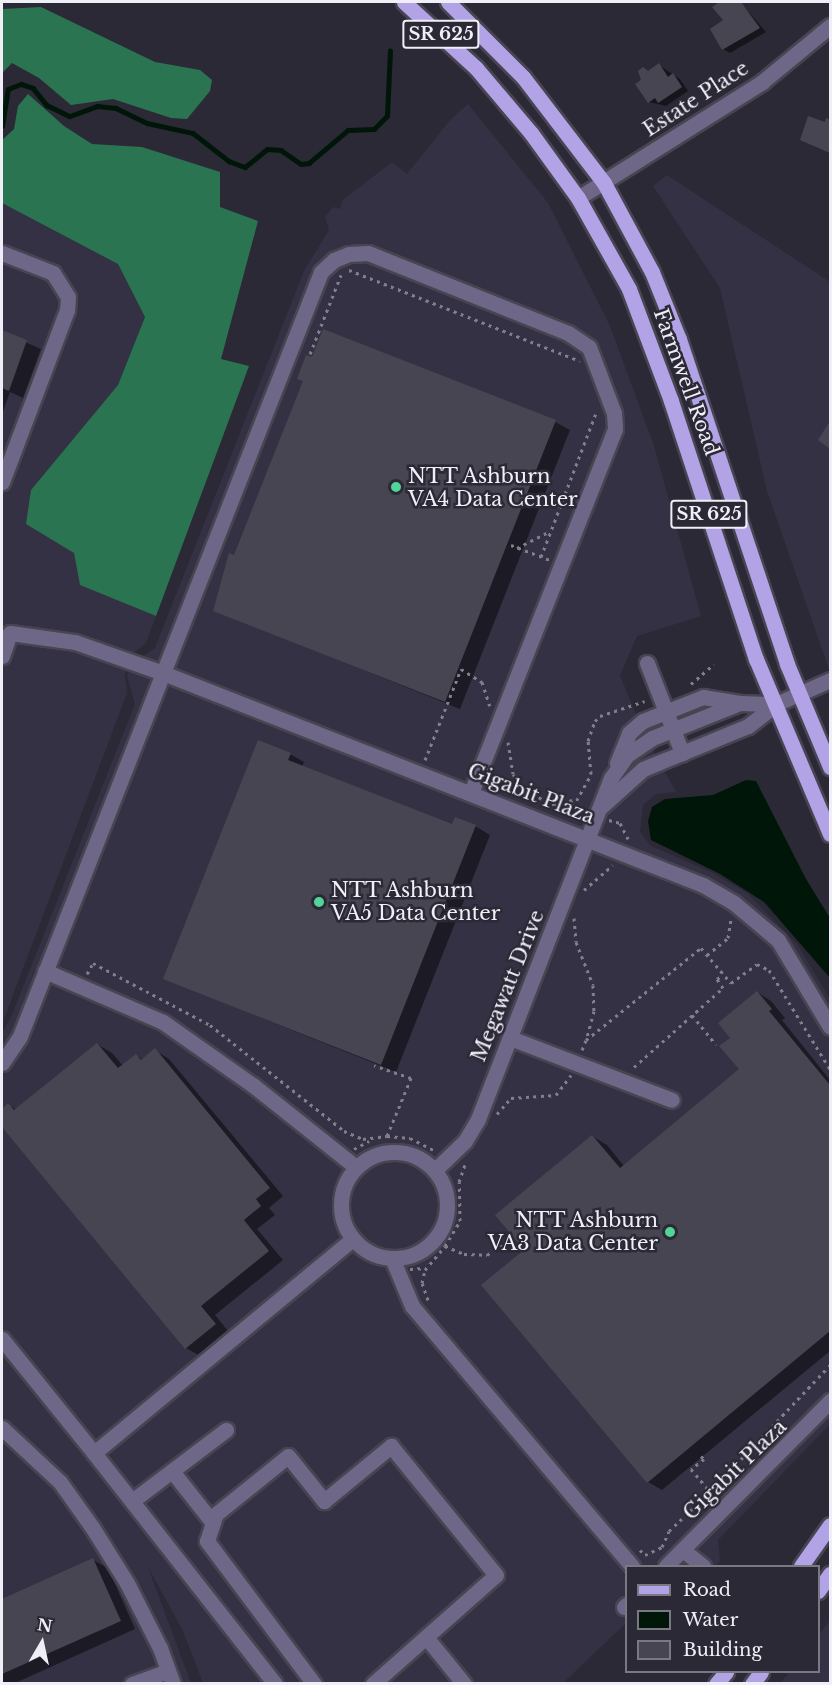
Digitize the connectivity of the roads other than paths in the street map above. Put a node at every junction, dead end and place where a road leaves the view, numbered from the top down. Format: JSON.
{"nodes":[{"id":1,"x":404,"y":2,"type":"edge"},
{"id":2,"x":448,"y":2,"type":"edge"},
{"id":3,"x":831,"y":26,"type":"edge"},
{"id":4,"x":604,"y":183,"type":"junction"},
{"id":5,"x":578,"y":198,"type":"junction"},
{"id":6,"x":2,"y":253,"type":"edge"},
{"id":7,"x":2,"y":482,"type":"edge"},
{"id":8,"x":6,"y":631,"type":"edge"},
{"id":9,"x":2,"y":657,"type":"edge"},
{"id":10,"x":647,"y":663,"type":"dead end"},
{"id":11,"x":163,"y":673,"type":"junction"},
{"id":12,"x":831,"y":680,"type":"edge"},
{"id":13,"x":801,"y":693,"type":"junction"},
{"id":14,"x":740,"y":703,"type":"junction"},
{"id":15,"x":776,"y":704,"type":"junction"},
{"id":16,"x":665,"y":710,"type":"junction"},
{"id":17,"x":673,"y":730,"type":"junction"},
{"id":18,"x":682,"y":753,"type":"junction"},
{"id":19,"x":831,"y":766,"type":"edge"},
{"id":20,"x":611,"y":778,"type":"junction"},
{"id":21,"x":471,"y":793,"type":"junction"},
{"id":22,"x":600,"y":811,"type":"junction"},
{"id":23,"x":831,"y":834,"type":"edge"},
{"id":24,"x":586,"y":846,"type":"junction"},
{"id":25,"x":45,"y":971,"type":"junction"},
{"id":26,"x":831,"y":1027,"type":"edge"},
{"id":27,"x":510,"y":1038,"type":"junction"},
{"id":28,"x":2,"y":1063,"type":"edge"},
{"id":29,"x":672,"y":1100,"type":"dead end"},
{"id":30,"x":439,"y":1165,"type":"junction"},
{"id":31,"x":356,"y":1167,"type":"junction"},
{"id":32,"x":354,"y":1239,"type":"junction"},
{"id":33,"x":392,"y":1258,"type":"junction"},
{"id":34,"x":2,"y":1339,"type":"edge"},
{"id":35,"x":831,"y":1401,"type":"edge"},
{"id":36,"x":2,"y":1428,"type":"edge"},
{"id":37,"x":226,"y":1430,"type":"dead end"},
{"id":38,"x":94,"y":1453,"type":"junction"},
{"id":39,"x":172,"y":1471,"type":"junction"},
{"id":40,"x":132,"y":1501,"type":"junction"},
{"id":41,"x":213,"y":1523,"type":"junction"},
{"id":42,"x":831,"y":1525,"type":"edge"},
{"id":43,"x":683,"y":1550,"type":"junction"},
{"id":44,"x":631,"y":1565,"type":"edge"},
{"id":45,"x":667,"y":1565,"type":"edge"},
{"id":46,"x":702,"y":1565,"type":"edge"},
{"id":47,"x":802,"y":1565,"type":"edge"},
{"id":48,"x":831,"y":1574,"type":"edge"},
{"id":49,"x":820,"y":1590,"type":"edge"},
{"id":50,"x":426,"y":1637,"type":"junction"},
{"id":51,"x":171,"y":1677,"type":"edge"},
{"id":52,"x":132,"y":1683,"type":"edge"},
{"id":53,"x":275,"y":1683,"type":"edge"},
{"id":54,"x":314,"y":1683,"type":"edge"},
{"id":55,"x":373,"y":1683,"type":"edge"},
{"id":56,"x":464,"y":1683,"type":"edge"}],
"edges":[{"from":1,"to":5,"type":"main road","name":"Farmwell Road","number":"SR 625"},
{"from":2,"to":4,"type":"main road","name":"Farmwell Road","number":"SR 625"},
{"from":3,"to":4,"type":"street","name":"Estate Place"},
{"from":4,"to":5,"type":"street","name":"Estate Place"},
{"from":4,"to":13,"type":"main road","name":"Farmwell Road","number":"SR 625"},
{"from":5,"to":15,"type":"main road","name":"Farmwell Road","number":"SR 625"},
{"from":6,"to":7,"type":"street"},
{"from":8,"to":9,"type":"street"},
{"from":8,"to":11,"type":"street","name":"Gigabit Plaza"},
{"from":10,"to":16,"type":"street"},
{"from":11,"to":21,"type":"street","name":"Gigabit Plaza"},
{"from":11,"to":21,"type":"street"},
{"from":11,"to":25,"type":"street"},
{"from":12,"to":13,"type":"street"},
{"from":13,"to":15,"type":"street"},
{"from":13,"to":19,"type":"main road","name":"Farmwell Road","number":"SR 625"},
{"from":14,"to":15,"type":"street"},
{"from":14,"to":16,"type":"street"},
{"from":14,"to":17,"type":"street"},
{"from":15,"to":18,"type":"street"},
{"from":15,"to":23,"type":"main road","name":"Farmwell Road","number":"SR 625"},
{"from":16,"to":17,"type":"street"},
{"from":16,"to":20,"type":"street"},
{"from":17,"to":18,"type":"street"},
{"from":17,"to":20,"type":"street"},
{"from":18,"to":22,"type":"street"},
{"from":20,"to":22,"type":"street","name":"Megawatt Drive"},
{"from":21,"to":24,"type":"street","name":"Gigabit Plaza"},
{"from":22,"to":24,"type":"street","name":"Megawatt Drive"},
{"from":24,"to":26,"type":"street","name":"Gigabit Plaza"},
{"from":24,"to":27,"type":"street","name":"Megawatt Drive"},
{"from":25,"to":28,"type":"street"},
{"from":25,"to":31,"type":"street"},
{"from":27,"to":29,"type":"street"},
{"from":27,"to":30,"type":"street","name":"Megawatt Drive"},
{"from":30,"to":31,"type":"street"},
{"from":30,"to":33,"type":"street"},
{"from":31,"to":32,"type":"street"},
{"from":32,"to":33,"type":"street"},
{"from":32,"to":38,"type":"street"},
{"from":33,"to":44,"type":"street"},
{"from":34,"to":38,"type":"street"},
{"from":35,"to":43,"type":"street","name":"Gigabit Plaza"},
{"from":36,"to":51,"type":"street"},
{"from":37,"to":39,"type":"street"},
{"from":38,"to":40,"type":"street"},
{"from":39,"to":40,"type":"street"},
{"from":39,"to":41,"type":"street"},
{"from":40,"to":53,"type":"street"},
{"from":41,"to":50,"type":"street"},
{"from":41,"to":54,"type":"street"},
{"from":42,"to":47,"type":"main road"},
{"from":43,"to":45,"type":"street","name":"Gigabit Plaza"},
{"from":43,"to":46,"type":"street"},
{"from":48,"to":49,"type":"main road"},
{"from":50,"to":55,"type":"street"},
{"from":50,"to":56,"type":"street"},
{"from":51,"to":52,"type":"street"}]}
